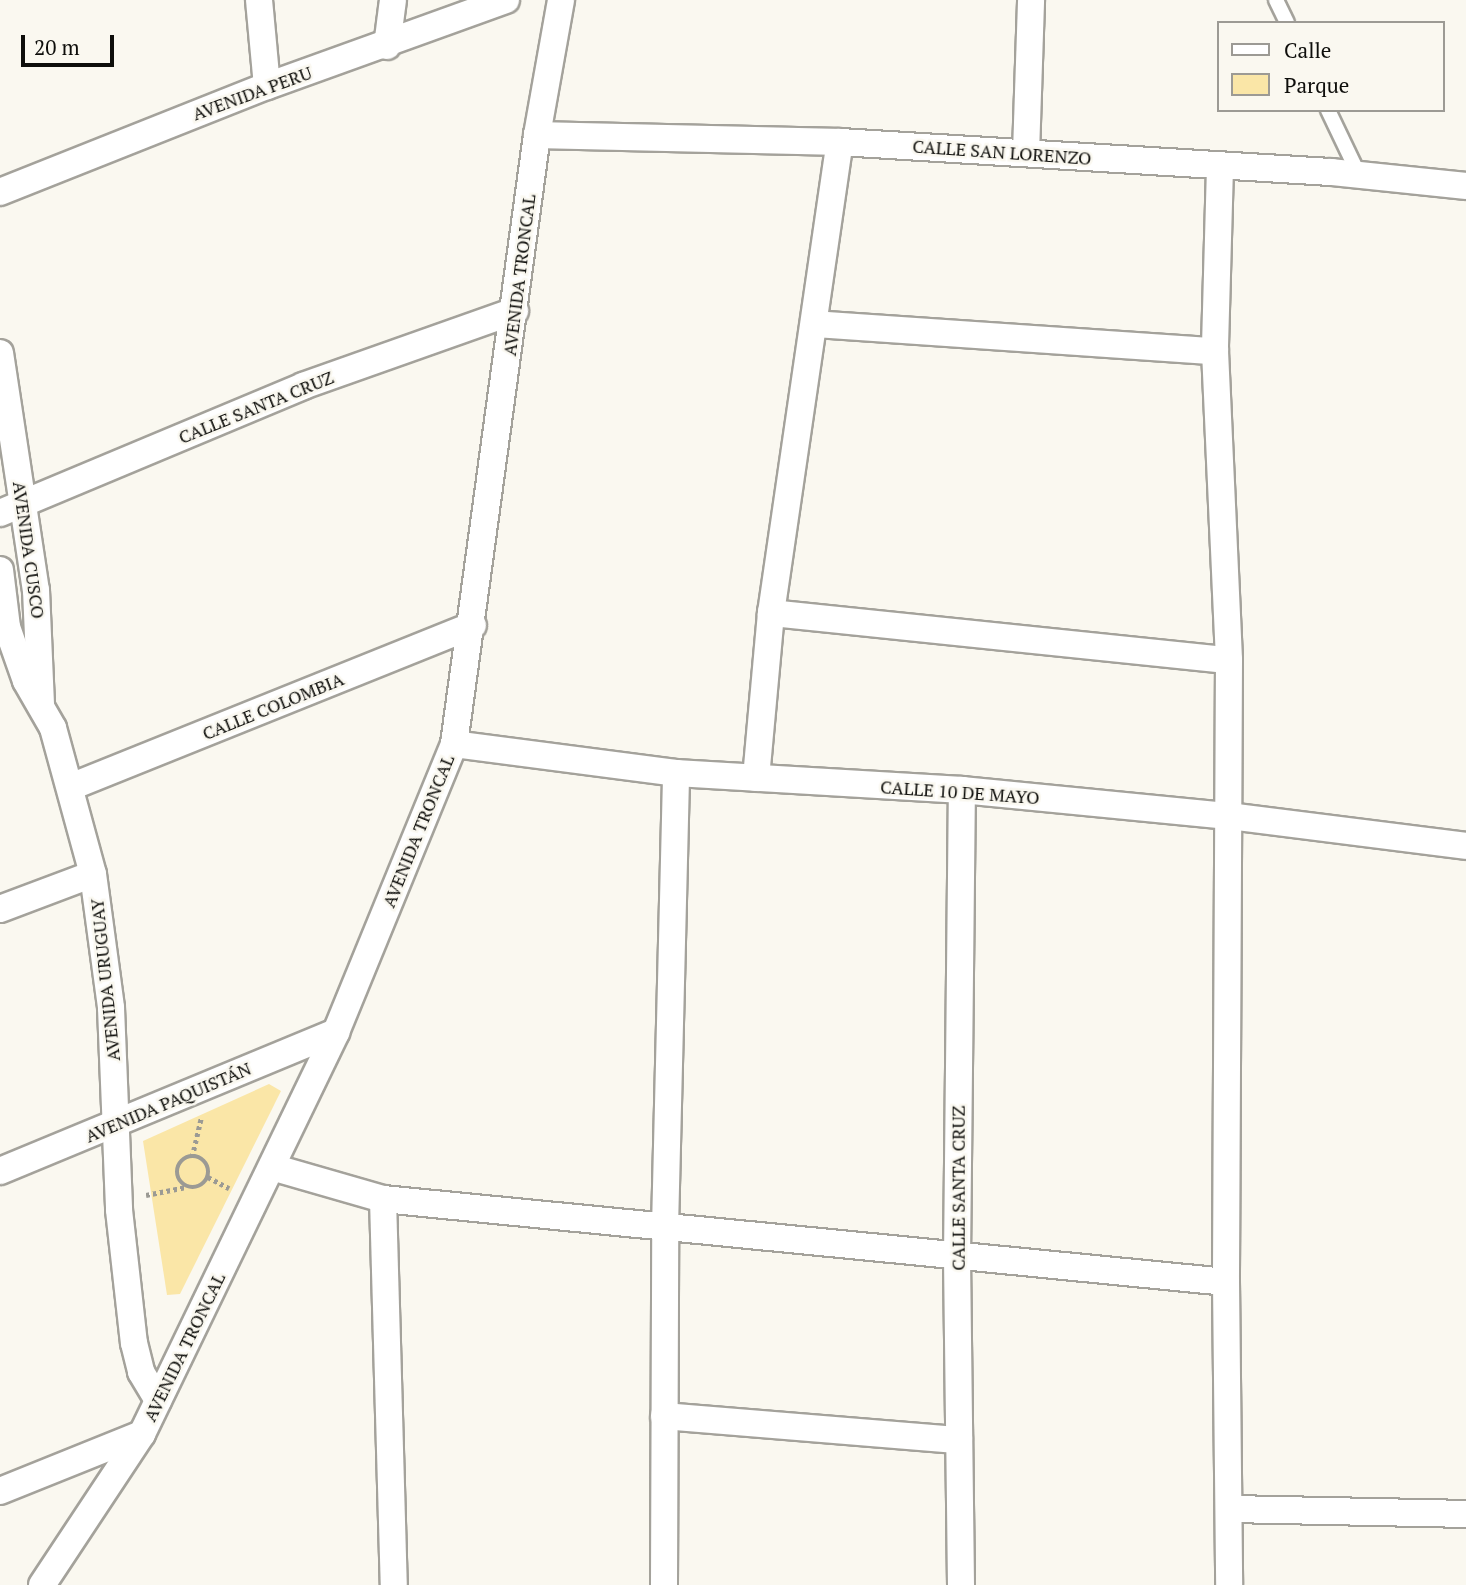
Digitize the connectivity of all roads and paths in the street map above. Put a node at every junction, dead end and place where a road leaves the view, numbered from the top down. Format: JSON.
{"nodes":[{"id":1,"x":259,"y":0,"type":"edge"},
{"id":2,"x":393,"y":0,"type":"edge"},
{"id":3,"x":506,"y":0,"type":"edge"},
{"id":4,"x":561,"y":0,"type":"edge"},
{"id":5,"x":1031,"y":0,"type":"edge"},
{"id":6,"x":1276,"y":0,"type":"edge"},
{"id":7,"x":1286,"y":21,"type":"edge"},
{"id":8,"x":387,"y":46,"type":"junction"},
{"id":9,"x":267,"y":86,"type":"junction"},
{"id":10,"x":1329,"y":112,"type":"edge"},
{"id":11,"x":537,"y":135,"type":"junction"},
{"id":12,"x":841,"y":142,"type":"junction"},
{"id":13,"x":1026,"y":153,"type":"junction"},
{"id":14,"x":1220,"y":167,"type":"junction"},
{"id":15,"x":1359,"y":175,"type":"junction"},
{"id":16,"x":1466,"y":186,"type":"edge"},
{"id":17,"x":0,"y":192,"type":"edge"},
{"id":18,"x":515,"y":311,"type":"junction"},
{"id":19,"x":814,"y":324,"type":"junction"},
{"id":20,"x":1215,"y":351,"type":"junction"},
{"id":21,"x":0,"y":353,"type":"edge"},
{"id":22,"x":11,"y":508,"type":"edge"},
{"id":23,"x":0,"y":570,"type":"edge"},
{"id":24,"x":771,"y":613,"type":"junction"},
{"id":25,"x":473,"y":625,"type":"junction"},
{"id":26,"x":4,"y":628,"type":"edge"},
{"id":27,"x":1229,"y":660,"type":"junction"},
{"id":28,"x":41,"y":707,"type":"junction"},
{"id":29,"x":454,"y":744,"type":"junction"},
{"id":30,"x":676,"y":773,"type":"junction"},
{"id":31,"x":756,"y":778,"type":"junction"},
{"id":32,"x":73,"y":786,"type":"junction"},
{"id":33,"x":962,"y":790,"type":"junction"},
{"id":34,"x":1229,"y":816,"type":"junction"},
{"id":35,"x":1466,"y":846,"type":"edge"},
{"id":36,"x":93,"y":874,"type":"junction"},
{"id":37,"x":0,"y":909,"type":"edge"},
{"id":38,"x":336,"y":1032,"type":"junction"},
{"id":39,"x":118,"y":1122,"type":"junction"},
{"id":40,"x":272,"y":1167,"type":"junction"},
{"id":41,"x":0,"y":1171,"type":"edge"},
{"id":42,"x":187,"y":1187,"type":"junction"},
{"id":43,"x":383,"y":1199,"type":"junction"},
{"id":44,"x":118,"y":1201,"type":"junction"},
{"id":45,"x":665,"y":1227,"type":"junction"},
{"id":46,"x":957,"y":1259,"type":"junction"},
{"id":47,"x":1226,"y":1282,"type":"junction"},
{"id":48,"x":158,"y":1400,"type":"junction"},
{"id":49,"x":664,"y":1416,"type":"junction"},
{"id":50,"x":142,"y":1434,"type":"junction"},
{"id":51,"x":959,"y":1440,"type":"junction"},
{"id":52,"x":0,"y":1492,"type":"edge"},
{"id":53,"x":1230,"y":1509,"type":"junction"},
{"id":54,"x":1466,"y":1514,"type":"edge"},
{"id":55,"x":42,"y":1585,"type":"edge"},
{"id":56,"x":394,"y":1585,"type":"edge"},
{"id":57,"x":664,"y":1585,"type":"edge"},
{"id":58,"x":961,"y":1585,"type":"edge"},
{"id":59,"x":1229,"y":1585,"type":"edge"}],
"edges":[{"from":1,"to":9,"type":"street"},
{"from":2,"to":8,"type":"street"},
{"from":3,"to":8,"type":"street","name":"AVENIDA PERU"},
{"from":4,"to":11,"type":"street","name":"AVENIDA TRONCAL"},
{"from":5,"to":13,"type":"street"},
{"from":6,"to":7,"type":"lane"},
{"from":8,"to":9,"type":"street","name":"AVENIDA PERU"},
{"from":9,"to":17,"type":"street","name":"AVENIDA PERU"},
{"from":10,"to":15,"type":"lane"},
{"from":11,"to":12,"type":"street","name":"CALLE SAN LORENZO"},
{"from":11,"to":18,"type":"street","name":"AVENIDA TRONCAL"},
{"from":12,"to":13,"type":"street","name":"CALLE SAN LORENZO"},
{"from":12,"to":19,"type":"street"},
{"from":13,"to":14,"type":"street","name":"CALLE SAN LORENZO"},
{"from":14,"to":15,"type":"street","name":"CALLE SAN LORENZO"},
{"from":14,"to":20,"type":"street"},
{"from":15,"to":16,"type":"street","name":"CALLE SAN LORENZO"},
{"from":18,"to":22,"type":"street","name":"CALLE SANTA CRUZ"},
{"from":18,"to":25,"type":"street","name":"AVENIDA TRONCAL"},
{"from":19,"to":20,"type":"street"},
{"from":19,"to":24,"type":"street"},
{"from":20,"to":27,"type":"street"},
{"from":21,"to":22,"type":"street","name":"AVENIDA CUSCO"},
{"from":22,"to":28,"type":"street","name":"AVENIDA CUSCO"},
{"from":23,"to":26,"type":"street","name":"AVENIDA URUGUAY"},
{"from":24,"to":27,"type":"street"},
{"from":24,"to":31,"type":"street"},
{"from":25,"to":29,"type":"street","name":"AVENIDA TRONCAL"},
{"from":25,"to":32,"type":"street","name":"CALLE COLOMBIA"},
{"from":26,"to":28,"type":"street","name":"AVENIDA URUGUAY"},
{"from":27,"to":34,"type":"street"},
{"from":28,"to":32,"type":"street","name":"AVENIDA URUGUAY"},
{"from":29,"to":30,"type":"street","name":"CALLE 10 DE MAYO"},
{"from":29,"to":38,"type":"street","name":"AVENIDA TRONCAL"},
{"from":30,"to":31,"type":"street","name":"CALLE 10 DE MAYO"},
{"from":30,"to":45,"type":"street"},
{"from":31,"to":33,"type":"street","name":"CALLE 10 DE MAYO"},
{"from":32,"to":36,"type":"street","name":"AVENIDA URUGUAY"},
{"from":33,"to":34,"type":"street","name":"CALLE 10 DE MAYO"},
{"from":33,"to":46,"type":"street","name":"CALLE SANTA CRUZ"},
{"from":34,"to":35,"type":"street","name":"CALLE 10 DE MAYO"},
{"from":34,"to":47,"type":"street"},
{"from":36,"to":37,"type":"street"},
{"from":36,"to":39,"type":"street","name":"AVENIDA URUGUAY"},
{"from":38,"to":39,"type":"street","name":"AVENIDA PAQUISTÁN"},
{"from":38,"to":40,"type":"street","name":"AVENIDA TRONCAL"},
{"from":39,"to":41,"type":"street","name":"AVENIDA PAQUISTÁN"},
{"from":39,"to":44,"type":"street","name":"AVENIDA URUGUAY"},
{"from":40,"to":43,"type":"street"},
{"from":40,"to":48,"type":"street","name":"AVENIDA TRONCAL"},
{"from":42,"to":42,"type":"path"},
{"from":42,"to":44,"type":"path"},
{"from":43,"to":45,"type":"street"},
{"from":43,"to":56,"type":"street"},
{"from":44,"to":48,"type":"street","name":"AVENIDA URUGUAY"},
{"from":45,"to":46,"type":"street"},
{"from":45,"to":49,"type":"street"},
{"from":46,"to":47,"type":"street"},
{"from":46,"to":51,"type":"street","name":"CALLE SANTA CRUZ"},
{"from":47,"to":53,"type":"street"},
{"from":48,"to":50,"type":"street","name":"AVENIDA TRONCAL"},
{"from":49,"to":51,"type":"street"},
{"from":49,"to":57,"type":"street"},
{"from":50,"to":52,"type":"street"},
{"from":50,"to":55,"type":"street","name":"AVENIDA TRONCAL"},
{"from":51,"to":58,"type":"street","name":"CALLE SANTA CRUZ"},
{"from":53,"to":54,"type":"street"},
{"from":53,"to":59,"type":"street"}]}
